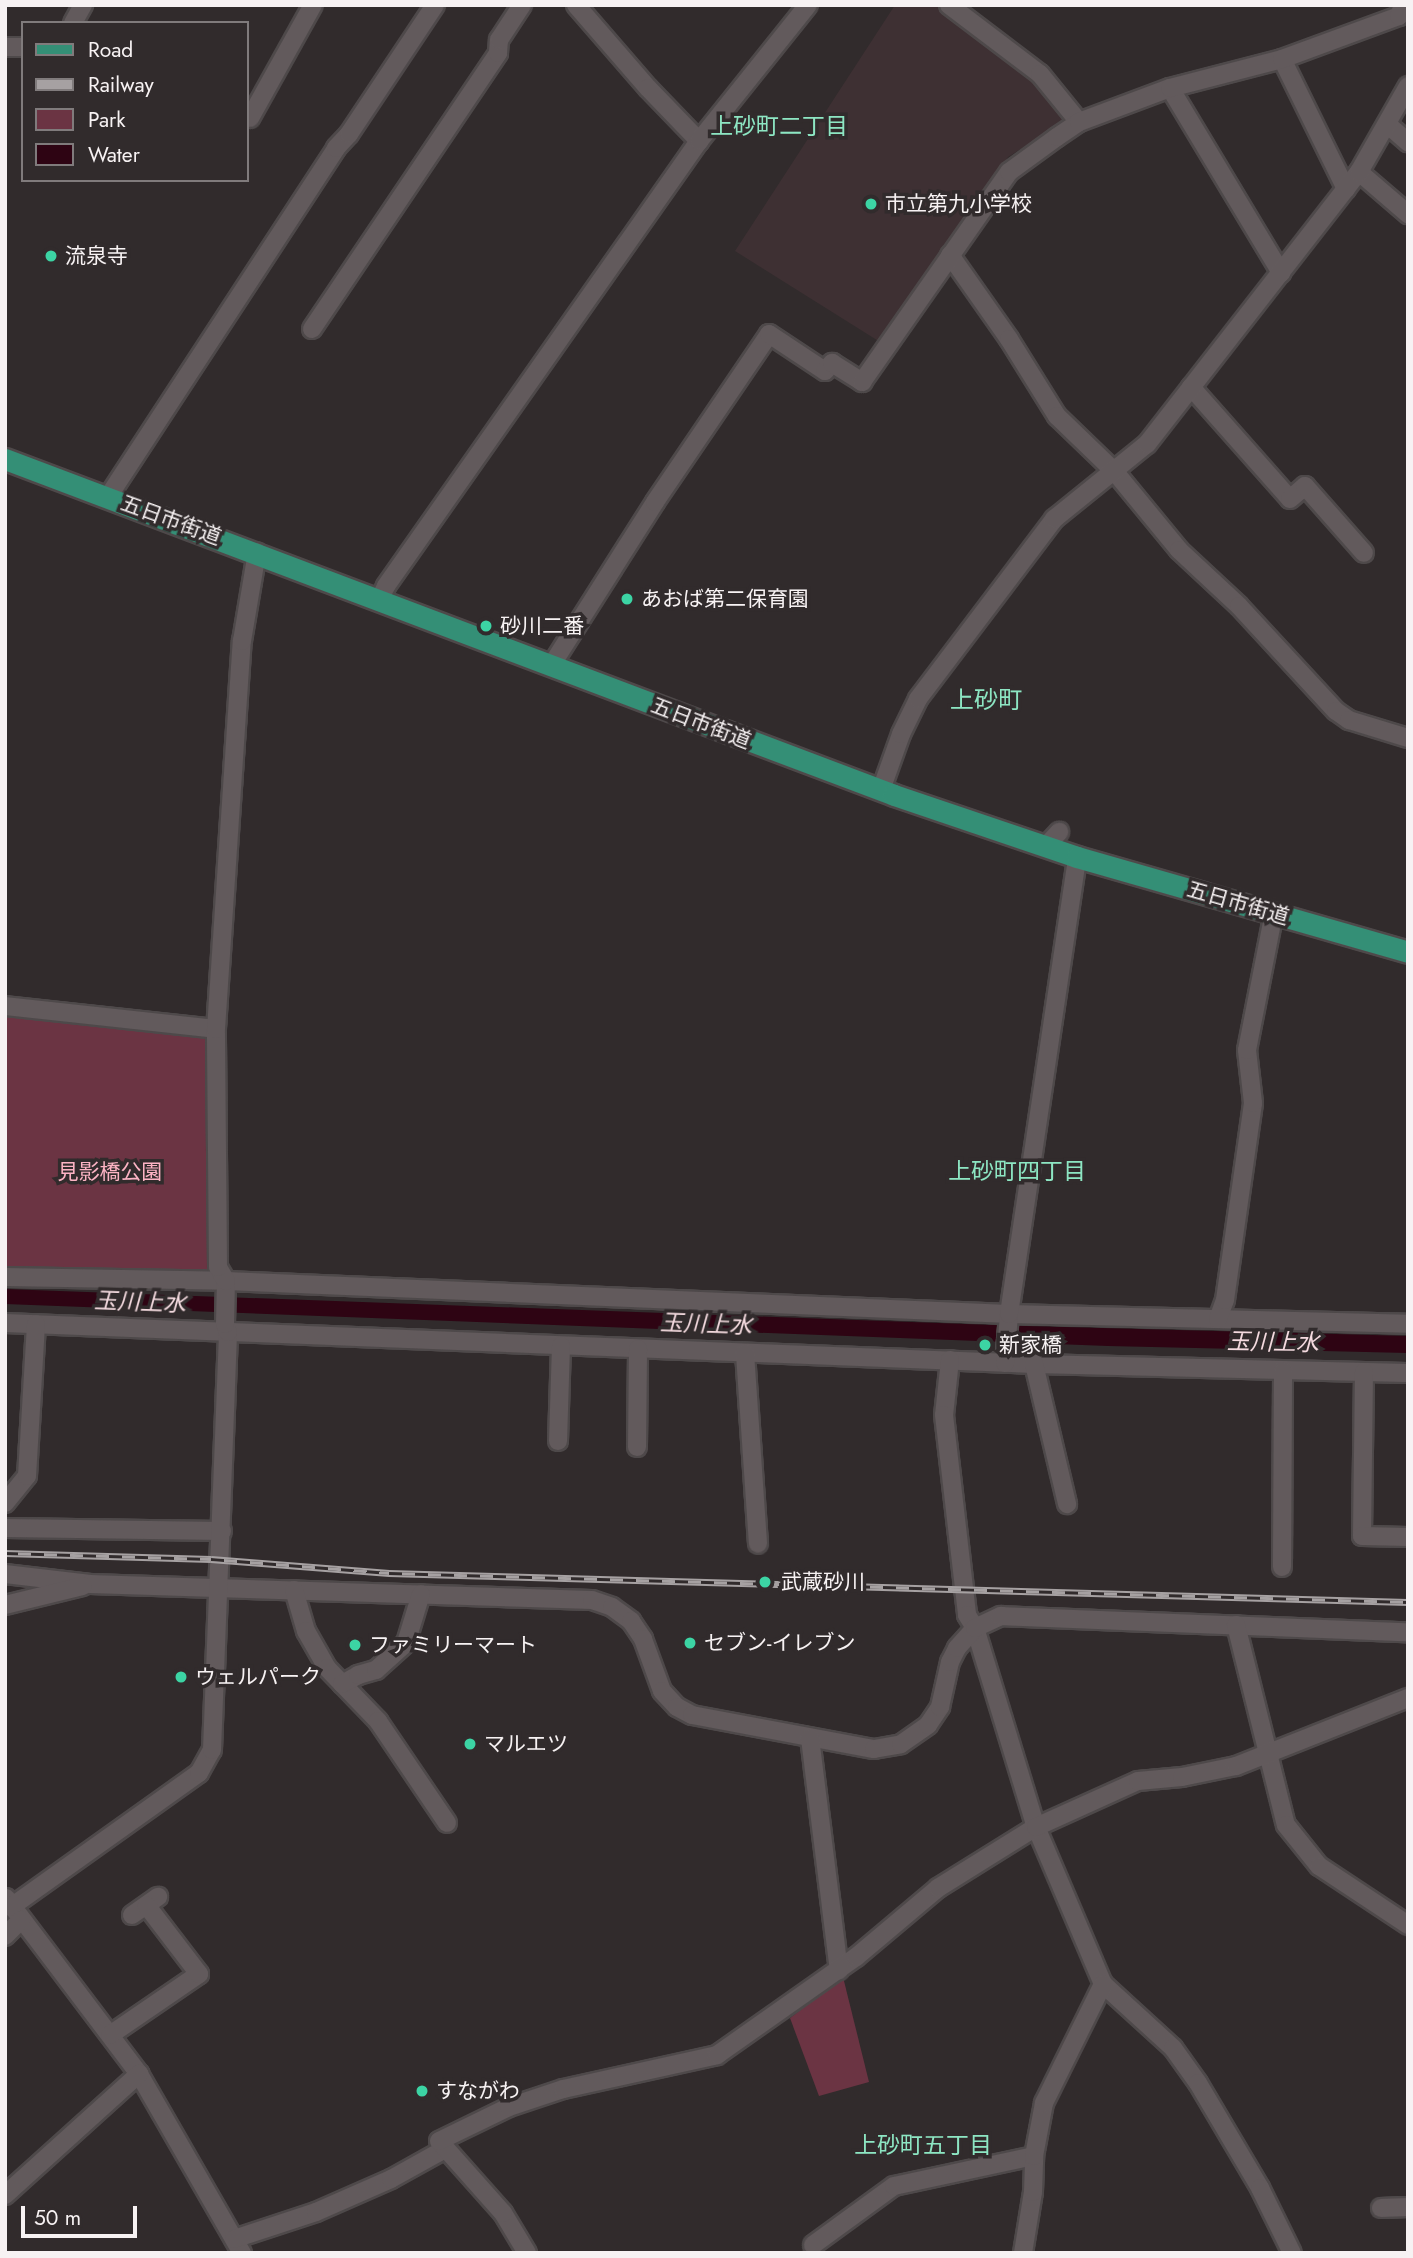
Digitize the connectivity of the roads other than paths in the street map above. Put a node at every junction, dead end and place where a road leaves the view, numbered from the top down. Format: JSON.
{"nodes":[{"id":1,"x":83,"y":5,"type":"edge"},
{"id":2,"x":313,"y":5,"type":"edge"},
{"id":3,"x":435,"y":5,"type":"edge"},
{"id":4,"x":522,"y":5,"type":"edge"},
{"id":5,"x":576,"y":5,"type":"edge"},
{"id":6,"x":808,"y":5,"type":"edge"},
{"id":7,"x":949,"y":5,"type":"edge"},
{"id":8,"x":1403,"y":5,"type":"edge"},
{"id":9,"x":74,"y":21,"type":"edge"},
{"id":10,"x":1282,"y":59,"type":"junction"},
{"id":11,"x":1408,"y":86,"type":"edge"},
{"id":12,"x":1170,"y":89,"type":"junction"},
{"id":13,"x":250,"y":118,"type":"dead end"},
{"id":14,"x":1079,"y":122,"type":"junction"},
{"id":15,"x":1387,"y":124,"type":"junction"},
{"id":16,"x":699,"y":141,"type":"junction"},
{"id":17,"x":1408,"y":142,"type":"edge"},
{"id":18,"x":1359,"y":172,"type":"junction"},
{"id":19,"x":1346,"y":189,"type":"junction"},
{"id":20,"x":1408,"y":214,"type":"edge"},
{"id":21,"x":950,"y":255,"type":"junction"},
{"id":22,"x":1281,"y":273,"type":"junction"},
{"id":23,"x":312,"y":329,"type":"dead end"},
{"id":24,"x":1191,"y":387,"type":"junction"},
{"id":25,"x":5,"y":459,"type":"edge"},
{"id":26,"x":1115,"y":472,"type":"junction"},
{"id":27,"x":108,"y":497,"type":"junction"},
{"id":28,"x":257,"y":552,"type":"junction"},
{"id":29,"x":1364,"y":553,"type":"dead end"},
{"id":30,"x":379,"y":600,"type":"junction"},
{"id":31,"x":551,"y":666,"type":"junction"},
{"id":32,"x":1408,"y":738,"type":"edge"},
{"id":33,"x":881,"y":790,"type":"junction"},
{"id":34,"x":1077,"y":857,"type":"junction"},
{"id":35,"x":1274,"y":913,"type":"junction"},
{"id":36,"x":1408,"y":952,"type":"edge"},
{"id":37,"x":5,"y":1006,"type":"edge"},
{"id":38,"x":216,"y":1029,"type":"junction"},
{"id":39,"x":5,"y":1277,"type":"edge"},
{"id":40,"x":226,"y":1287,"type":"junction"},
{"id":41,"x":1009,"y":1318,"type":"junction"},
{"id":42,"x":1218,"y":1319,"type":"junction"},
{"id":43,"x":5,"y":1323,"type":"edge"},
{"id":44,"x":36,"y":1324,"type":"junction"},
{"id":45,"x":1408,"y":1324,"type":"edge"},
{"id":46,"x":227,"y":1328,"type":"junction"},
{"id":47,"x":561,"y":1346,"type":"junction"},
{"id":48,"x":638,"y":1349,"type":"junction"},
{"id":49,"x":744,"y":1353,"type":"junction"},
{"id":50,"x":1006,"y":1358,"type":"junction"},
{"id":51,"x":950,"y":1360,"type":"junction"},
{"id":52,"x":1034,"y":1364,"type":"junction"},
{"id":53,"x":1283,"y":1371,"type":"junction"},
{"id":54,"x":1364,"y":1372,"type":"junction"},
{"id":55,"x":1408,"y":1373,"type":"edge"},
{"id":56,"x":558,"y":1441,"type":"dead end"},
{"id":57,"x":637,"y":1447,"type":"dead end"},
{"id":58,"x":5,"y":1503,"type":"edge"},
{"id":59,"x":1067,"y":1504,"type":"dead end"},
{"id":60,"x":5,"y":1528,"type":"edge"},
{"id":61,"x":222,"y":1531,"type":"junction"},
{"id":62,"x":1408,"y":1537,"type":"edge"},
{"id":63,"x":758,"y":1544,"type":"dead end"},
{"id":64,"x":1282,"y":1567,"type":"dead end"},
{"id":65,"x":5,"y":1574,"type":"edge"},
{"id":66,"x":90,"y":1584,"type":"junction"},
{"id":67,"x":219,"y":1588,"type":"junction"},
{"id":68,"x":294,"y":1590,"type":"junction"},
{"id":69,"x":421,"y":1594,"type":"junction"},
{"id":70,"x":5,"y":1605,"type":"edge"},
{"id":71,"x":1236,"y":1625,"type":"junction"},
{"id":72,"x":975,"y":1628,"type":"junction"},
{"id":73,"x":1408,"y":1632,"type":"edge"},
{"id":74,"x":342,"y":1684,"type":"junction"},
{"id":75,"x":1408,"y":1698,"type":"edge"},
{"id":76,"x":810,"y":1738,"type":"junction"},
{"id":77,"x":1268,"y":1753,"type":"junction"},
{"id":78,"x":447,"y":1823,"type":"dead end"},
{"id":79,"x":1036,"y":1827,"type":"junction"},
{"id":80,"x":146,"y":1906,"type":"dead end"},
{"id":81,"x":13,"y":1908,"type":"edge"},
{"id":82,"x":1408,"y":1925,"type":"edge"},
{"id":83,"x":5,"y":1936,"type":"edge"},
{"id":84,"x":839,"y":1970,"type":"junction"},
{"id":85,"x":1103,"y":1984,"type":"junction"},
{"id":86,"x":110,"y":2035,"type":"junction"},
{"id":87,"x":139,"y":2074,"type":"junction"},
{"id":88,"x":445,"y":2149,"type":"junction"},
{"id":89,"x":1034,"y":2156,"type":"junction"},
{"id":90,"x":5,"y":2195,"type":"edge"},
{"id":91,"x":1408,"y":2207,"type":"edge"},
{"id":92,"x":1381,"y":2208,"type":"dead end"},
{"id":93,"x":813,"y":2245,"type":"dead end"},
{"id":94,"x":238,"y":2246,"type":"edge"},
{"id":95,"x":527,"y":2253,"type":"edge"},
{"id":96,"x":1023,"y":2253,"type":"edge"},
{"id":97,"x":1292,"y":2253,"type":"edge"}],
"edges":[{"from":1,"to":9,"type":"street"},
{"from":2,"to":13,"type":"street"},
{"from":3,"to":27,"type":"street"},
{"from":4,"to":23,"type":"street"},
{"from":5,"to":16,"type":"street"},
{"from":6,"to":16,"type":"street"},
{"from":7,"to":14,"type":"street"},
{"from":8,"to":10,"type":"street"},
{"from":10,"to":12,"type":"street"},
{"from":10,"to":19,"type":"street"},
{"from":11,"to":15,"type":"street"},
{"from":12,"to":14,"type":"street"},
{"from":12,"to":22,"type":"street"},
{"from":14,"to":21,"type":"street"},
{"from":15,"to":17,"type":"street"},
{"from":15,"to":18,"type":"street"},
{"from":16,"to":30,"type":"street"},
{"from":18,"to":19,"type":"street"},
{"from":18,"to":20,"type":"street"},
{"from":19,"to":22,"type":"street"},
{"from":21,"to":26,"type":"street"},
{"from":21,"to":31,"type":"street"},
{"from":22,"to":24,"type":"street"},
{"from":24,"to":26,"type":"street"},
{"from":24,"to":29,"type":"street"},
{"from":25,"to":27,"type":"main road","name":"五日市街道"},
{"from":26,"to":32,"type":"street"},
{"from":26,"to":33,"type":"street"},
{"from":27,"to":28,"type":"main road","name":"五日市街道"},
{"from":28,"to":30,"type":"main road","name":"五日市街道"},
{"from":28,"to":38,"type":"street"},
{"from":30,"to":31,"type":"main road","name":"五日市街道"},
{"from":31,"to":33,"type":"main road","name":"五日市街道"},
{"from":33,"to":34,"type":"main road","name":"五日市街道"},
{"from":34,"to":35,"type":"main road","name":"五日市街道"},
{"from":34,"to":41,"type":"street"},
{"from":35,"to":36,"type":"main road","name":"五日市街道"},
{"from":35,"to":42,"type":"street"},
{"from":37,"to":38,"type":"street"},
{"from":38,"to":40,"type":"street"},
{"from":39,"to":40,"type":"street"},
{"from":40,"to":41,"type":"street"},
{"from":40,"to":46,"type":"street"},
{"from":41,"to":42,"type":"street"},
{"from":41,"to":50,"type":"street"},
{"from":42,"to":45,"type":"street"},
{"from":43,"to":44,"type":"street"},
{"from":44,"to":46,"type":"street"},
{"from":44,"to":58,"type":"street"},
{"from":46,"to":47,"type":"street"},
{"from":46,"to":61,"type":"street"},
{"from":47,"to":48,"type":"street"},
{"from":47,"to":56,"type":"street"},
{"from":48,"to":49,"type":"street"},
{"from":48,"to":57,"type":"street"},
{"from":49,"to":51,"type":"street"},
{"from":49,"to":63,"type":"street"},
{"from":50,"to":51,"type":"street"},
{"from":50,"to":52,"type":"street"},
{"from":51,"to":72,"type":"street"},
{"from":52,"to":53,"type":"street"},
{"from":52,"to":59,"type":"street"},
{"from":53,"to":54,"type":"street"},
{"from":53,"to":64,"type":"street"},
{"from":54,"to":55,"type":"street"},
{"from":54,"to":62,"type":"street"},
{"from":60,"to":61,"type":"street"},
{"from":61,"to":67,"type":"street"},
{"from":65,"to":66,"type":"street"},
{"from":66,"to":67,"type":"street"},
{"from":66,"to":70,"type":"street"},
{"from":67,"to":68,"type":"street"},
{"from":67,"to":81,"type":"street"},
{"from":68,"to":69,"type":"street"},
{"from":68,"to":74,"type":"street"},
{"from":69,"to":74,"type":"street"},
{"from":69,"to":76,"type":"street"},
{"from":71,"to":72,"type":"street"},
{"from":71,"to":73,"type":"street"},
{"from":71,"to":77,"type":"street"},
{"from":72,"to":76,"type":"street"},
{"from":72,"to":79,"type":"street"},
{"from":74,"to":78,"type":"street"},
{"from":75,"to":77,"type":"street"},
{"from":76,"to":84,"type":"street"},
{"from":77,"to":79,"type":"street"},
{"from":77,"to":82,"type":"street"},
{"from":79,"to":84,"type":"street"},
{"from":79,"to":85,"type":"street"},
{"from":80,"to":86,"type":"street"},
{"from":81,"to":83,"type":"street"},
{"from":81,"to":86,"type":"street"},
{"from":84,"to":88,"type":"street"},
{"from":85,"to":89,"type":"street"},
{"from":85,"to":97,"type":"street"},
{"from":86,"to":87,"type":"street"},
{"from":87,"to":90,"type":"street"},
{"from":87,"to":94,"type":"street"},
{"from":88,"to":94,"type":"street"},
{"from":88,"to":95,"type":"street"},
{"from":89,"to":93,"type":"street"},
{"from":89,"to":96,"type":"street"},
{"from":91,"to":92,"type":"street"}]}
